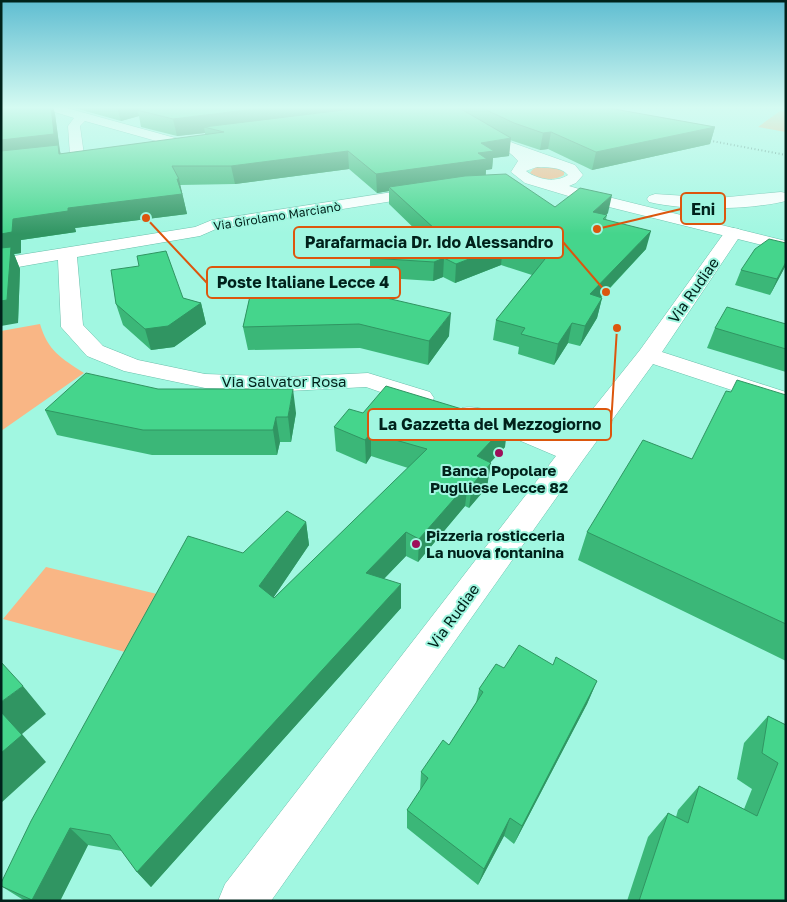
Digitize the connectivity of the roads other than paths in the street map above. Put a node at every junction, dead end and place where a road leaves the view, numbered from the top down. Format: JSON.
{"nodes":[{"id":1,"x":72,"y":149,"type":"edge"},
{"id":2,"x":513,"y":149,"type":"edge"},
{"id":3,"x":517,"y":149,"type":"edge"},
{"id":4,"x":92,"y":153,"type":"edge"},
{"id":5,"x":555,"y":164,"type":"junction"},
{"id":6,"x":521,"y":168,"type":"junction"},
{"id":7,"x":576,"y":175,"type":"junction"},
{"id":8,"x":540,"y":182,"type":"junction"},
{"id":9,"x":445,"y":189,"type":"edge"},
{"id":10,"x":783,"y":196,"type":"edge"},
{"id":11,"x":642,"y":198,"type":"junction"},
{"id":12,"x":725,"y":226,"type":"junction"},
{"id":13,"x":786,"y":230,"type":"edge"},
{"id":14,"x":786,"y":246,"type":"edge"},
{"id":15,"x":67,"y":253,"type":"junction"},
{"id":16,"x":1,"y":264,"type":"edge"},
{"id":17,"x":648,"y":355,"type":"junction"},
{"id":18,"x":786,"y":400,"type":"edge"},
{"id":19,"x":573,"y":453,"type":"junction"},
{"id":20,"x":242,"y":901,"type":"edge"}],
"edges":[{"from":1,"to":4,"type":"street"},
{"from":2,"to":6,"type":"street"},
{"from":3,"to":5,"type":"street"},
{"from":5,"to":6,"type":"street"},
{"from":5,"to":7,"type":"street"},
{"from":6,"to":8,"type":"street"},
{"from":6,"to":8,"type":"street"},
{"from":7,"to":8,"type":"street"},
{"from":7,"to":11,"type":"street"},
{"from":8,"to":12,"type":"street"},
{"from":9,"to":15,"type":"street","name":"Via Girolamo Marcianò"},
{"from":10,"to":11,"type":"street"},
{"from":10,"to":12,"type":"street"},
{"from":11,"to":12,"type":"street"},
{"from":12,"to":13,"type":"street"},
{"from":12,"to":14,"type":"street"},
{"from":12,"to":17,"type":"street","name":"Via Rudiae"},
{"from":15,"to":16,"type":"street","name":"Via Girolamo Marcianò"},
{"from":15,"to":19,"type":"street","name":"Via Salvator Rosa"},
{"from":17,"to":18,"type":"street"},
{"from":17,"to":19,"type":"street","name":"Via Rudiae"},
{"from":19,"to":20,"type":"street","name":"Via Rudiae"}]}
